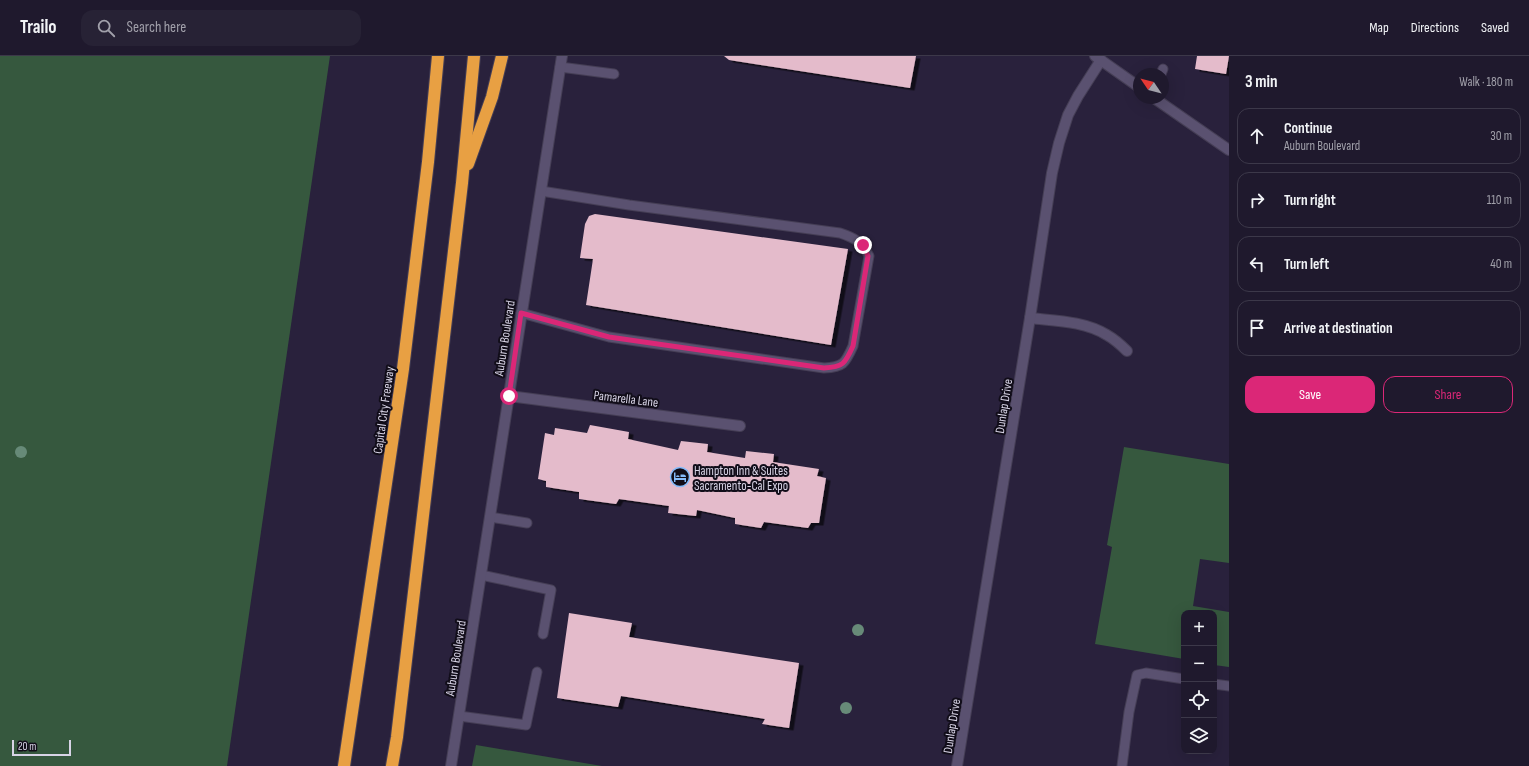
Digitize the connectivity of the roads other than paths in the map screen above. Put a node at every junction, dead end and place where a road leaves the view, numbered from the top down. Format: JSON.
{"nodes":[{"id":1,"x":438,"y":56,"type":"edge"},
{"id":2,"x":474,"y":56,"type":"edge"},
{"id":3,"x":502,"y":56,"type":"edge"},
{"id":4,"x":562,"y":56,"type":"edge"},
{"id":5,"x":1100,"y":57,"type":"edge"},
{"id":6,"x":560,"y":67,"type":"junction"},
{"id":7,"x":614,"y":74,"type":"dead end"},
{"id":8,"x":1133,"y":82,"type":"edge"},
{"id":9,"x":1164,"y":104,"type":"edge"},
{"id":10,"x":1229,"y":150,"type":"edge"},
{"id":11,"x":462,"y":183,"type":"junction"},
{"id":12,"x":540,"y":191,"type":"junction"},
{"id":13,"x":521,"y":313,"type":"junction"},
{"id":14,"x":1030,"y":318,"type":"junction"},
{"id":15,"x":1127,"y":351,"type":"dead end"},
{"id":16,"x":509,"y":396,"type":"junction"},
{"id":17,"x":740,"y":426,"type":"dead end"},
{"id":18,"x":490,"y":517,"type":"junction"},
{"id":19,"x":528,"y":523,"type":"dead end"},
{"id":20,"x":481,"y":574,"type":"junction"},
{"id":21,"x":543,"y":634,"type":"dead end"},
{"id":22,"x":536,"y":672,"type":"dead end"},
{"id":23,"x":1181,"y":679,"type":"edge"},
{"id":24,"x":1217,"y":684,"type":"edge"},
{"id":25,"x":1229,"y":686,"type":"edge"},
{"id":26,"x":459,"y":716,"type":"junction"},
{"id":27,"x":397,"y":737,"type":"junction"},
{"id":28,"x":344,"y":766,"type":"edge"},
{"id":29,"x":392,"y":766,"type":"edge"},
{"id":30,"x":397,"y":766,"type":"edge"},
{"id":31,"x":451,"y":766,"type":"edge"},
{"id":32,"x":957,"y":766,"type":"edge"},
{"id":33,"x":1122,"y":766,"type":"edge"}],
"edges":[{"from":1,"to":28,"type":"highway","name":"Capital City Freeway"},
{"from":2,"to":11,"type":"highway"},
{"from":3,"to":11,"type":"highway"},
{"from":4,"to":6,"type":"street","name":"Auburn Boulevard"},
{"from":5,"to":8,"type":"street"},
{"from":5,"to":14,"type":"street","name":"Dunlap Drive"},
{"from":6,"to":7,"type":"lane"},
{"from":6,"to":12,"type":"street","name":"Auburn Boulevard"},
{"from":9,"to":10,"type":"street"},
{"from":11,"to":27,"type":"highway"},
{"from":12,"to":13,"type":"street","name":"Auburn Boulevard"},
{"from":12,"to":13,"type":"lane"},
{"from":13,"to":16,"type":"street","name":"Auburn Boulevard"},
{"from":14,"to":15,"type":"street"},
{"from":14,"to":32,"type":"street","name":"Dunlap Drive"},
{"from":16,"to":17,"type":"street","name":"Pamarella Lane"},
{"from":16,"to":18,"type":"street","name":"Auburn Boulevard"},
{"from":18,"to":19,"type":"lane"},
{"from":18,"to":20,"type":"street","name":"Auburn Boulevard"},
{"from":20,"to":21,"type":"lane"},
{"from":20,"to":26,"type":"street","name":"Auburn Boulevard"},
{"from":22,"to":26,"type":"lane"},
{"from":23,"to":33,"type":"lane"},
{"from":24,"to":25,"type":"lane"},
{"from":26,"to":31,"type":"street","name":"Auburn Boulevard"},
{"from":27,"to":29,"type":"highway"},
{"from":27,"to":30,"type":"highway"}]}
